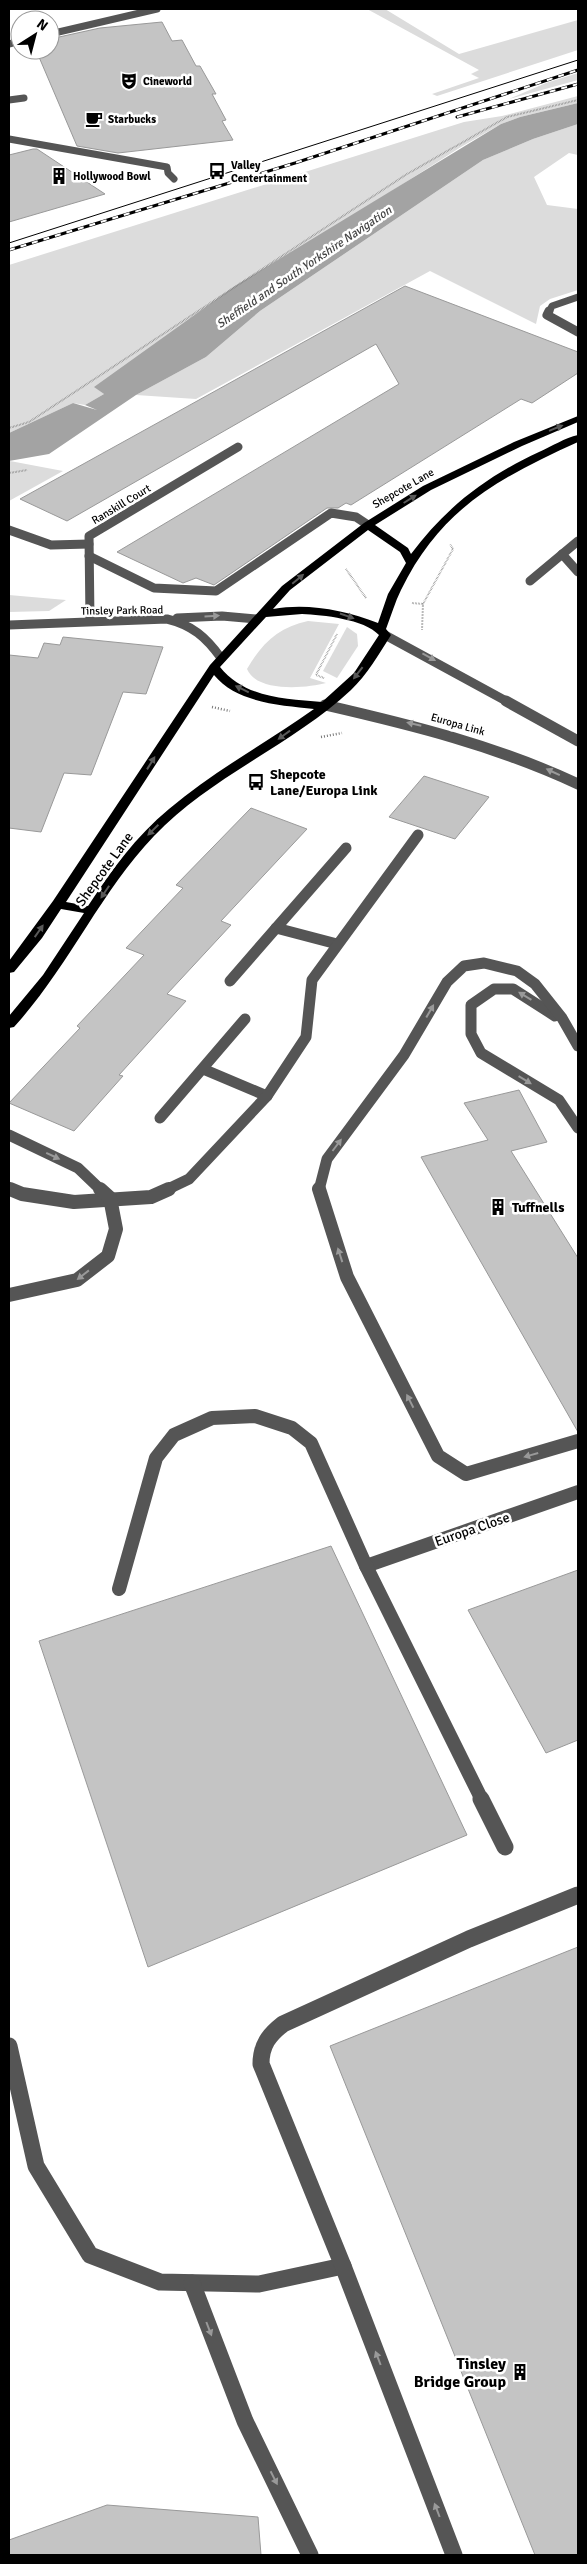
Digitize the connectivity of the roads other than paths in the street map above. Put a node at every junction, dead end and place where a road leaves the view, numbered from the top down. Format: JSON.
{"nodes":[{"id":1,"x":157,"y":9,"type":"edge"},
{"id":2,"x":60,"y":32,"type":"edge"},
{"id":3,"x":24,"y":98,"type":"dead end"},
{"id":4,"x":9,"y":100,"type":"edge"},
{"id":5,"x":9,"y":140,"type":"edge"},
{"id":6,"x":174,"y":179,"type":"dead end"},
{"id":7,"x":578,"y":296,"type":"edge"},
{"id":8,"x":578,"y":332,"type":"edge"},
{"id":9,"x":578,"y":419,"type":"edge"},
{"id":10,"x":578,"y":438,"type":"edge"},
{"id":11,"x":518,"y":444,"type":"junction"},
{"id":12,"x":238,"y":447,"type":"dead end"},
{"id":13,"x":540,"y":456,"type":"junction"},
{"id":14,"x":368,"y":524,"type":"junction"},
{"id":15,"x":9,"y":530,"type":"edge"},
{"id":16,"x":578,"y":541,"type":"edge"},
{"id":17,"x":89,"y":544,"type":"junction"},
{"id":18,"x":562,"y":554,"type":"junction"},
{"id":19,"x":89,"y":556,"type":"junction"},
{"id":20,"x":411,"y":563,"type":"junction"},
{"id":21,"x":578,"y":572,"type":"edge"},
{"id":22,"x":530,"y":581,"type":"dead end"},
{"id":23,"x":261,"y":616,"type":"junction"},
{"id":24,"x":167,"y":619,"type":"junction"},
{"id":25,"x":90,"y":622,"type":"junction"},
{"id":26,"x":9,"y":625,"type":"edge"},
{"id":27,"x":383,"y":632,"type":"junction"},
{"id":28,"x":217,"y":663,"type":"junction"},
{"id":29,"x":324,"y":705,"type":"junction"},
{"id":30,"x":578,"y":740,"type":"edge"},
{"id":31,"x":578,"y":784,"type":"edge"},
{"id":32,"x":418,"y":835,"type":"dead end"},
{"id":33,"x":346,"y":848,"type":"dead end"},
{"id":34,"x":58,"y":904,"type":"junction"},
{"id":35,"x":92,"y":911,"type":"junction"},
{"id":36,"x":276,"y":928,"type":"junction"},
{"id":37,"x":337,"y":944,"type":"junction"},
{"id":38,"x":9,"y":969,"type":"edge"},
{"id":39,"x":230,"y":981,"type":"dead end"},
{"id":40,"x":245,"y":1019,"type":"dead end"},
{"id":41,"x":9,"y":1024,"type":"edge"},
{"id":42,"x":565,"y":1024,"type":"junction"},
{"id":43,"x":575,"y":1041,"type":"edge"},
{"id":44,"x":203,"y":1069,"type":"junction"},
{"id":45,"x":267,"y":1096,"type":"junction"},
{"id":46,"x":160,"y":1118,"type":"dead end"},
{"id":47,"x":578,"y":1128,"type":"edge"},
{"id":48,"x":9,"y":1135,"type":"edge"},
{"id":49,"x":9,"y":1188,"type":"edge"},
{"id":50,"x":110,"y":1198,"type":"junction"},
{"id":51,"x":9,"y":1295,"type":"edge"},
{"id":52,"x":578,"y":1442,"type":"edge"},
{"id":53,"x":578,"y":1492,"type":"edge"},
{"id":54,"x":366,"y":1566,"type":"junction"},
{"id":55,"x":119,"y":1589,"type":"dead end"},
{"id":56,"x":505,"y":1847,"type":"dead end"},
{"id":57,"x":578,"y":1895,"type":"edge"},
{"id":58,"x":9,"y":2046,"type":"edge"},
{"id":59,"x":343,"y":2266,"type":"junction"},
{"id":60,"x":192,"y":2284,"type":"junction"},
{"id":61,"x":310,"y":2555,"type":"edge"},
{"id":62,"x":454,"y":2555,"type":"edge"}],
"edges":[{"from":1,"to":2,"type":"street"},
{"from":3,"to":4,"type":"street"},
{"from":5,"to":6,"type":"street"},
{"from":7,"to":8,"type":"street"},
{"from":11,"to":9,"type":"highway","name":"Shepcote Lane","one_way":true},
{"from":10,"to":13,"type":"highway","name":"Shepcote Lane"},
{"from":11,"to":13,"type":"highway"},
{"from":14,"to":11,"type":"highway","name":"Shepcote Lane","one_way":true},
{"from":12,"to":17,"type":"street","name":"Ranskill Court"},
{"from":13,"to":20,"type":"highway","name":"Shepcote Lane"},
{"from":14,"to":19,"type":"street"},
{"from":14,"to":20,"type":"highway"},
{"from":23,"to":14,"type":"highway","name":"Shepcote Lane","one_way":true},
{"from":15,"to":17,"type":"street"},
{"from":16,"to":18,"type":"street"},
{"from":17,"to":19,"type":"street","name":"Ranskill Court"},
{"from":18,"to":21,"type":"street"},
{"from":18,"to":22,"type":"street"},
{"from":19,"to":25,"type":"street","name":"Ranskill Court"},
{"from":20,"to":27,"type":"highway","name":"Shepcote Lane"},
{"from":24,"to":23,"type":"street","one_way":true},
{"from":23,"to":27,"type":"highway","one_way":true},
{"from":23,"to":28,"type":"highway","name":"Shepcote Lane"},
{"from":24,"to":25,"type":"street","name":"Tinsley Park Road"},
{"from":24,"to":28,"type":"street","name":"Tinsley Park Road"},
{"from":25,"to":26,"type":"street","name":"Tinsley Park Road"},
{"from":27,"to":29,"type":"highway","name":"Shepcote Lane","one_way":true},
{"from":27,"to":30,"type":"street","one_way":true},
{"from":29,"to":28,"type":"highway","one_way":true},
{"from":34,"to":28,"type":"highway","name":"Shepcote Lane","one_way":true},
{"from":31,"to":29,"type":"street","name":"Europa Link","one_way":true},
{"from":29,"to":35,"type":"highway","name":"Shepcote Lane","one_way":true},
{"from":32,"to":37,"type":"street"},
{"from":33,"to":36,"type":"street"},
{"from":34,"to":35,"type":"highway"},
{"from":38,"to":34,"type":"highway","name":"Shepcote Lane","one_way":true},
{"from":35,"to":41,"type":"highway","name":"Shepcote Lane"},
{"from":36,"to":37,"type":"street"},
{"from":36,"to":39,"type":"street"},
{"from":37,"to":45,"type":"street"},
{"from":40,"to":44,"type":"street"},
{"from":42,"to":43,"type":"street"},
{"from":42,"to":47,"type":"street","one_way":true},
{"from":52,"to":42,"type":"street","one_way":true},
{"from":44,"to":45,"type":"street"},
{"from":44,"to":46,"type":"street"},
{"from":45,"to":50,"type":"street"},
{"from":48,"to":50,"type":"street","one_way":true},
{"from":49,"to":50,"type":"street"},
{"from":50,"to":51,"type":"street","one_way":true},
{"from":53,"to":54,"type":"street","name":"Europa Close"},
{"from":54,"to":55,"type":"street"},
{"from":54,"to":56,"type":"street"},
{"from":57,"to":59,"type":"street"},
{"from":58,"to":60,"type":"street"},
{"from":59,"to":60,"type":"street"},
{"from":62,"to":59,"type":"street","one_way":true},
{"from":60,"to":61,"type":"street","one_way":true}]}
